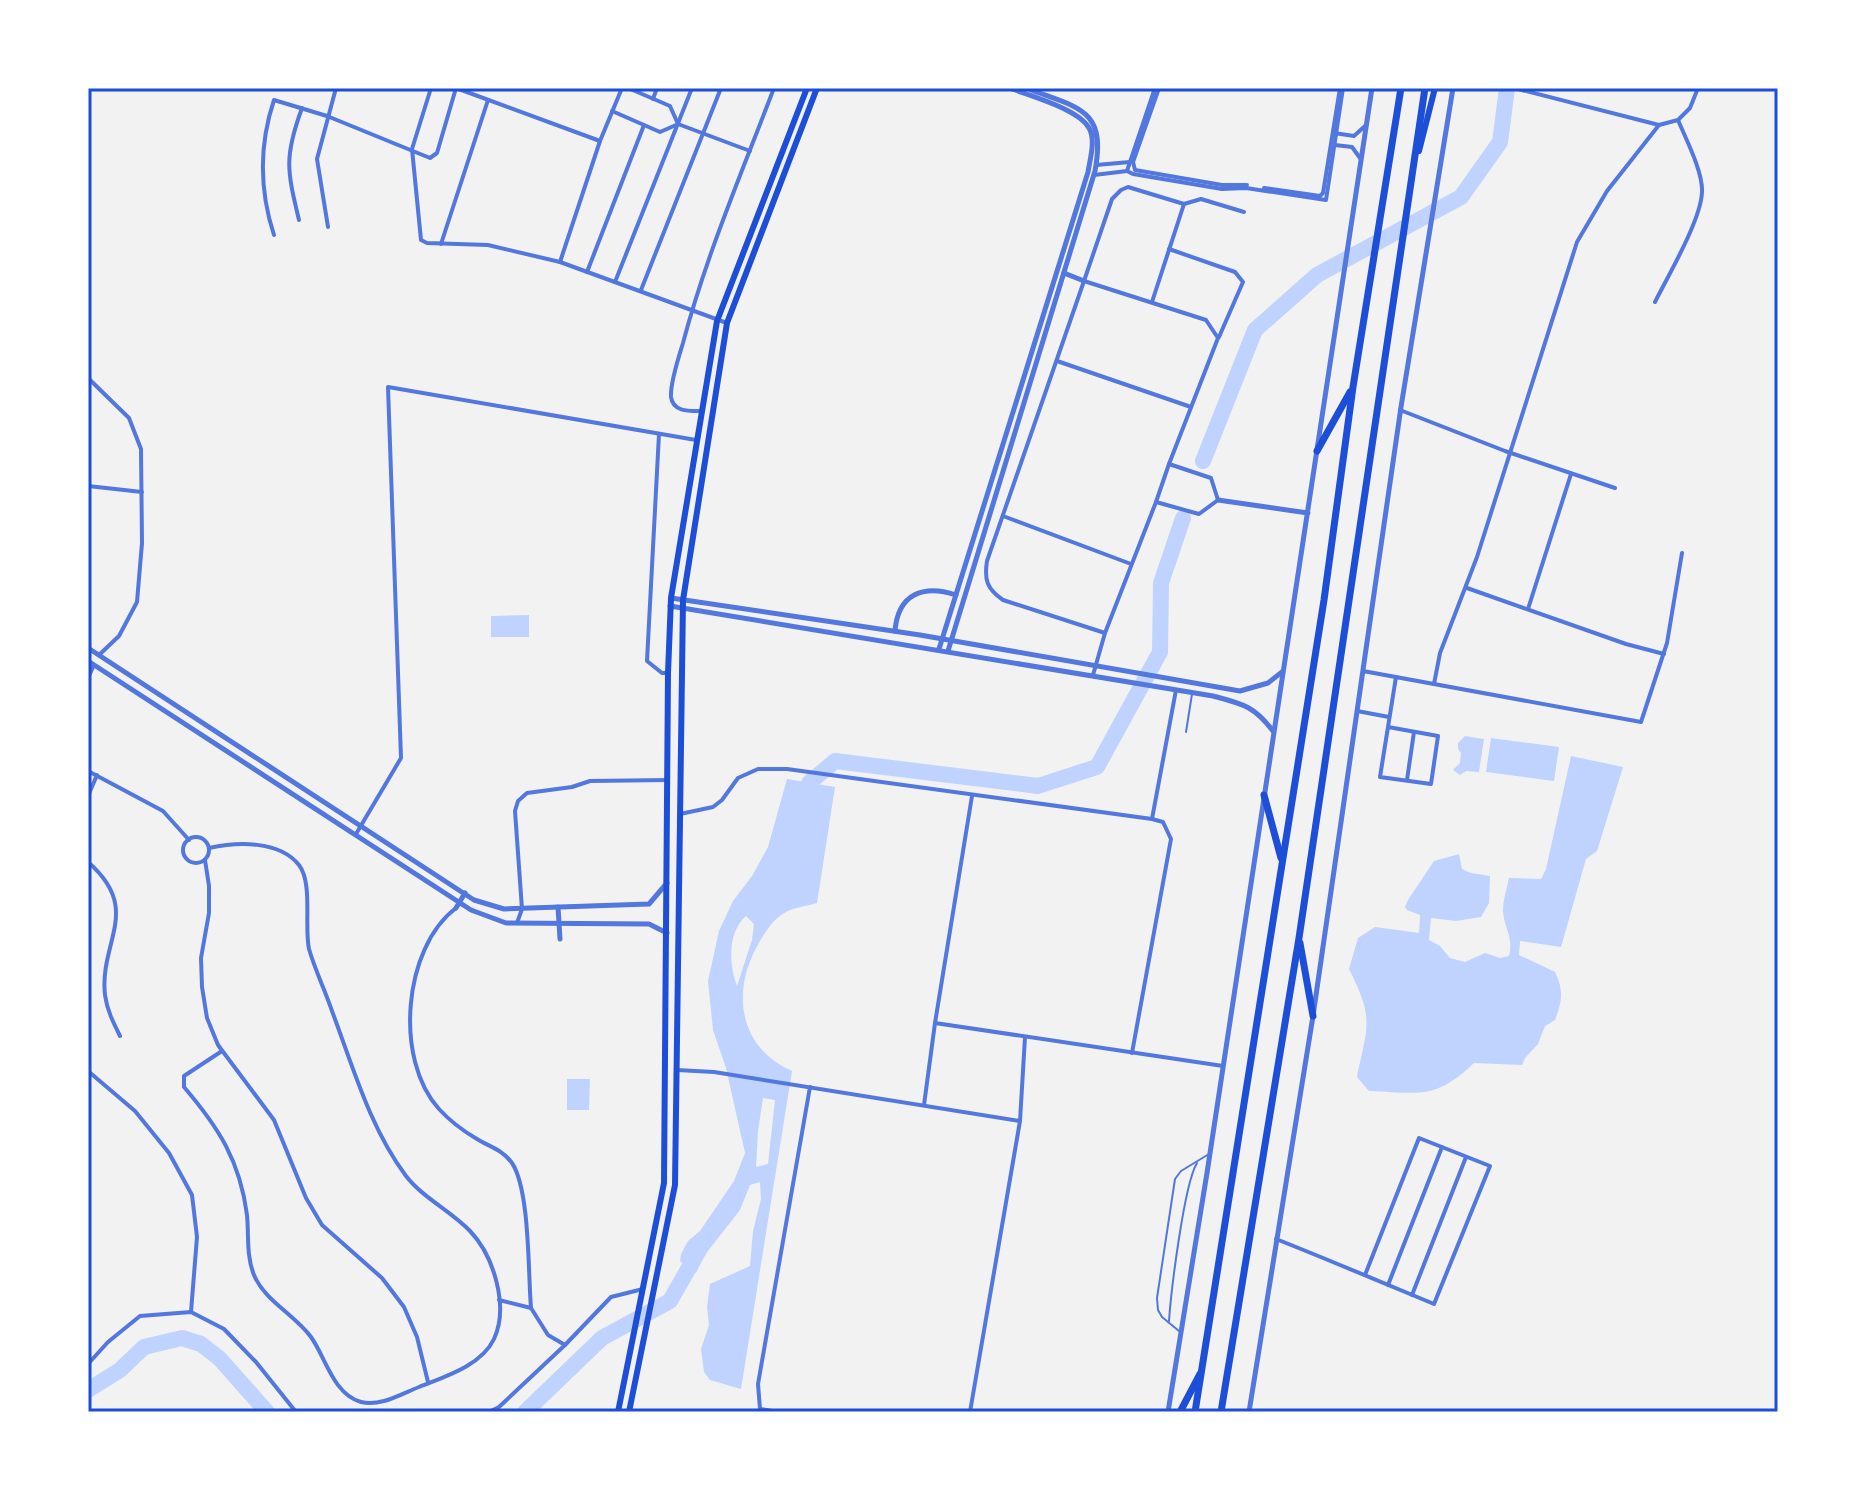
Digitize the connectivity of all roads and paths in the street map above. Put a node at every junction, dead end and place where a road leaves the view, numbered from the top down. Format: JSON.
{"nodes":[{"id":1,"x":336,"y":88,"type":"edge"},
{"id":2,"x":431,"y":88,"type":"edge"},
{"id":3,"x":456,"y":88,"type":"edge"},
{"id":4,"x":622,"y":88,"type":"edge"},
{"id":5,"x":628,"y":88,"type":"edge"},
{"id":6,"x":657,"y":88,"type":"edge"},
{"id":7,"x":692,"y":88,"type":"edge"},
{"id":8,"x":721,"y":88,"type":"edge"},
{"id":9,"x":774,"y":88,"type":"edge"},
{"id":10,"x":807,"y":88,"type":"edge"},
{"id":11,"x":817,"y":88,"type":"edge"},
{"id":12,"x":1010,"y":88,"type":"edge"},
{"id":13,"x":1026,"y":88,"type":"edge"},
{"id":14,"x":1157,"y":88,"type":"edge"},
{"id":15,"x":1342,"y":88,"type":"edge"},
{"id":16,"x":1372,"y":88,"type":"edge"},
{"id":17,"x":1399,"y":88,"type":"edge"},
{"id":18,"x":1425,"y":88,"type":"edge"},
{"id":19,"x":1435,"y":88,"type":"edge"},
{"id":20,"x":1453,"y":88,"type":"edge"},
{"id":21,"x":1516,"y":88,"type":"edge"},
{"id":22,"x":1698,"y":88,"type":"edge"},
{"id":23,"x":653,"y":99,"type":"junction"},
{"id":24,"x":488,"y":100,"type":"junction"},
{"id":25,"x":302,"y":108,"type":"junction"},
{"id":26,"x":612,"y":111,"type":"junction"},
{"id":27,"x":327,"y":116,"type":"junction"},
{"id":28,"x":1678,"y":120,"type":"junction"},
{"id":29,"x":678,"y":124,"type":"junction"},
{"id":30,"x":1367,"y":124,"type":"junction"},
{"id":31,"x":644,"y":125,"type":"junction"},
{"id":32,"x":1659,"y":125,"type":"junction"},
{"id":33,"x":703,"y":133,"type":"junction"},
{"id":34,"x":1335,"y":134,"type":"junction"},
{"id":35,"x":600,"y":141,"type":"junction"},
{"id":36,"x":1333,"y":145,"type":"junction"},
{"id":37,"x":412,"y":151,"type":"junction"},
{"id":38,"x":750,"y":151,"type":"junction"},
{"id":39,"x":1362,"y":160,"type":"junction"},
{"id":40,"x":1130,"y":162,"type":"junction"},
{"id":41,"x":1096,"y":165,"type":"junction"},
{"id":42,"x":1135,"y":170,"type":"junction"},
{"id":43,"x":1127,"y":171,"type":"junction"},
{"id":44,"x":1412,"y":173,"type":"junction"},
{"id":45,"x":1094,"y":175,"type":"junction"},
{"id":46,"x":1184,"y":204,"type":"junction"},
{"id":47,"x":1244,"y":212,"type":"dead end"},
{"id":48,"x":299,"y":220,"type":"dead end"},
{"id":49,"x":328,"y":227,"type":"dead end"},
{"id":50,"x":274,"y":235,"type":"dead end"},
{"id":51,"x":441,"y":244,"type":"junction"},
{"id":52,"x":1169,"y":249,"type":"junction"},
{"id":53,"x":560,"y":262,"type":"junction"},
{"id":54,"x":587,"y":272,"type":"junction"},
{"id":55,"x":1064,"y":273,"type":"junction"},
{"id":56,"x":1084,"y":281,"type":"junction"},
{"id":57,"x":615,"y":282,"type":"junction"},
{"id":58,"x":641,"y":291,"type":"junction"},
{"id":59,"x":1152,"y":302,"type":"junction"},
{"id":60,"x":1655,"y":302,"type":"dead end"},
{"id":61,"x":691,"y":311,"type":"junction"},
{"id":62,"x":717,"y":321,"type":"junction"},
{"id":63,"x":727,"y":323,"type":"junction"},
{"id":64,"x":1218,"y":338,"type":"junction"},
{"id":65,"x":1057,"y":361,"type":"junction"},
{"id":66,"x":88,"y":378,"type":"edge"},
{"id":67,"x":1353,"y":387,"type":"junction"},
{"id":68,"x":1191,"y":407,"type":"junction"},
{"id":69,"x":1400,"y":410,"type":"junction"},
{"id":70,"x":701,"y":411,"type":"junction"},
{"id":71,"x":659,"y":434,"type":"junction"},
{"id":72,"x":696,"y":440,"type":"junction"},
{"id":73,"x":1317,"y":451,"type":"junction"},
{"id":74,"x":1510,"y":453,"type":"junction"},
{"id":75,"x":1169,"y":464,"type":"junction"},
{"id":76,"x":1571,"y":474,"type":"junction"},
{"id":77,"x":88,"y":486,"type":"edge"},
{"id":78,"x":1615,"y":488,"type":"dead end"},
{"id":79,"x":142,"y":492,"type":"junction"},
{"id":80,"x":1218,"y":500,"type":"junction"},
{"id":81,"x":1156,"y":502,"type":"junction"},
{"id":82,"x":1308,"y":513,"type":"junction"},
{"id":83,"x":1003,"y":516,"type":"junction"},
{"id":84,"x":1682,"y":553,"type":"dead end"},
{"id":85,"x":1131,"y":564,"type":"junction"},
{"id":86,"x":1467,"y":588,"type":"junction"},
{"id":87,"x":956,"y":595,"type":"junction"},
{"id":88,"x":683,"y":600,"type":"junction"},
{"id":89,"x":671,"y":602,"type":"junction"},
{"id":90,"x":682,"y":609,"type":"junction"},
{"id":91,"x":1528,"y":610,"type":"junction"},
{"id":92,"x":895,"y":631,"type":"junction"},
{"id":93,"x":1105,"y":633,"type":"junction"},
{"id":94,"x":942,"y":639,"type":"junction"},
{"id":95,"x":951,"y":640,"type":"junction"},
{"id":96,"x":88,"y":648,"type":"edge"},
{"id":97,"x":939,"y":649,"type":"junction"},
{"id":98,"x":948,"y":651,"type":"junction"},
{"id":99,"x":1664,"y":654,"type":"junction"},
{"id":100,"x":99,"y":655,"type":"junction"},
{"id":101,"x":91,"y":663,"type":"edge"},
{"id":102,"x":1095,"y":666,"type":"junction"},
{"id":103,"x":1283,"y":671,"type":"junction"},
{"id":104,"x":1363,"y":671,"type":"junction"},
{"id":105,"x":668,"y":673,"type":"junction"},
{"id":106,"x":1093,"y":675,"type":"junction"},
{"id":107,"x":1396,"y":677,"type":"junction"},
{"id":108,"x":88,"y":678,"type":"edge"},
{"id":109,"x":1434,"y":684,"type":"junction"},
{"id":110,"x":1176,"y":690,"type":"junction"},
{"id":111,"x":1192,"y":692,"type":"junction"},
{"id":112,"x":1357,"y":711,"type":"junction"},
{"id":113,"x":1389,"y":717,"type":"junction"},
{"id":114,"x":1388,"y":727,"type":"junction"},
{"id":115,"x":1186,"y":732,"type":"dead end"},
{"id":116,"x":1274,"y":732,"type":"junction"},
{"id":117,"x":1414,"y":732,"type":"junction"},
{"id":118,"x":88,"y":771,"type":"edge"},
{"id":119,"x":97,"y":775,"type":"junction"},
{"id":120,"x":668,"y":780,"type":"junction"},
{"id":121,"x":1407,"y":780,"type":"junction"},
{"id":122,"x":1264,"y":795,"type":"junction"},
{"id":123,"x":88,"y":796,"type":"edge"},
{"id":124,"x":972,"y":796,"type":"junction"},
{"id":125,"x":680,"y":814,"type":"junction"},
{"id":126,"x":1152,"y":819,"type":"junction"},
{"id":127,"x":362,"y":825,"type":"junction"},
{"id":128,"x":356,"y":834,"type":"junction"},
{"id":129,"x":189,"y":840,"type":"junction"},
{"id":130,"x":209,"y":848,"type":"junction"},
{"id":131,"x":205,"y":860,"type":"junction"},
{"id":132,"x":88,"y":862,"type":"edge"},
{"id":133,"x":1283,"y":864,"type":"junction"},
{"id":134,"x":667,"y":882,"type":"junction"},
{"id":135,"x":465,"y":893,"type":"junction"},
{"id":136,"x":458,"y":905,"type":"junction"},
{"id":137,"x":558,"y":907,"type":"junction"},
{"id":138,"x":522,"y":909,"type":"junction"},
{"id":139,"x":517,"y":923,"type":"junction"},
{"id":140,"x":559,"y":923,"type":"junction"},
{"id":141,"x":667,"y":933,"type":"junction"},
{"id":142,"x":1299,"y":938,"type":"junction"},
{"id":143,"x":560,"y":939,"type":"dead end"},
{"id":144,"x":1313,"y":1016,"type":"junction"},
{"id":145,"x":935,"y":1023,"type":"junction"},
{"id":146,"x":120,"y":1036,"type":"dead end"},
{"id":147,"x":1025,"y":1037,"type":"junction"},
{"id":148,"x":222,"y":1051,"type":"junction"},
{"id":149,"x":1132,"y":1053,"type":"junction"},
{"id":150,"x":1223,"y":1066,"type":"junction"},
{"id":151,"x":677,"y":1070,"type":"junction"},
{"id":152,"x":88,"y":1071,"type":"edge"},
{"id":153,"x":810,"y":1087,"type":"junction"},
{"id":154,"x":924,"y":1105,"type":"junction"},
{"id":155,"x":1020,"y":1121,"type":"junction"},
{"id":156,"x":1442,"y":1147,"type":"junction"},
{"id":157,"x":1210,"y":1153,"type":"junction"},
{"id":158,"x":1466,"y":1157,"type":"junction"},
{"id":159,"x":1198,"y":1162,"type":"junction"},
{"id":160,"x":1276,"y":1239,"type":"junction"},
{"id":161,"x":1365,"y":1275,"type":"junction"},
{"id":162,"x":1388,"y":1285,"type":"junction"},
{"id":163,"x":643,"y":1289,"type":"junction"},
{"id":164,"x":1412,"y":1295,"type":"junction"},
{"id":165,"x":499,"y":1300,"type":"junction"},
{"id":166,"x":531,"y":1308,"type":"junction"},
{"id":167,"x":191,"y":1312,"type":"junction"},
{"id":168,"x":1169,"y":1323,"type":"junction"},
{"id":169,"x":1181,"y":1334,"type":"junction"},
{"id":170,"x":565,"y":1345,"type":"junction"},
{"id":171,"x":88,"y":1364,"type":"edge"},
{"id":172,"x":1203,"y":1369,"type":"junction"},
{"id":173,"x":429,"y":1383,"type":"junction"},
{"id":174,"x":296,"y":1412,"type":"edge"},
{"id":175,"x":489,"y":1412,"type":"edge"},
{"id":176,"x":618,"y":1412,"type":"edge"},
{"id":177,"x":629,"y":1412,"type":"edge"},
{"id":178,"x":779,"y":1412,"type":"edge"},
{"id":179,"x":970,"y":1412,"type":"edge"},
{"id":180,"x":1168,"y":1412,"type":"edge"},
{"id":181,"x":1180,"y":1412,"type":"edge"},
{"id":182,"x":1195,"y":1412,"type":"edge"},
{"id":183,"x":1221,"y":1412,"type":"edge"},
{"id":184,"x":1249,"y":1412,"type":"edge"}],
"edges":[{"from":1,"to":27,"type":"street"},
{"from":2,"to":37,"type":"street"},
{"from":3,"to":24,"type":"street"},
{"from":3,"to":37,"type":"street"},
{"from":4,"to":26,"type":"street"},
{"from":5,"to":23,"type":"street"},
{"from":6,"to":23,"type":"street"},
{"from":7,"to":29,"type":"street"},
{"from":8,"to":33,"type":"street"},
{"from":9,"to":38,"type":"street"},
{"from":10,"to":62,"type":"main road"},
{"from":11,"to":63,"type":"main road"},
{"from":12,"to":87,"type":"street"},
{"from":13,"to":41,"type":"street"},
{"from":14,"to":40,"type":"street"},
{"from":15,"to":34,"type":"street"},
{"from":16,"to":30,"type":"street"},
{"from":17,"to":67,"type":"highway"},
{"from":18,"to":44,"type":"highway"},
{"from":19,"to":44,"type":"main road"},
{"from":20,"to":69,"type":"street"},
{"from":21,"to":32,"type":"street"},
{"from":22,"to":28,"type":"street"},
{"from":23,"to":29,"type":"street"},
{"from":24,"to":35,"type":"street"},
{"from":24,"to":51,"type":"street"},
{"from":25,"to":27,"type":"street"},
{"from":25,"to":48,"type":"street"},
{"from":25,"to":50,"type":"street"},
{"from":26,"to":31,"type":"street"},
{"from":26,"to":35,"type":"street"},
{"from":27,"to":37,"type":"street"},
{"from":27,"to":49,"type":"street"},
{"from":28,"to":32,"type":"street"},
{"from":28,"to":60,"type":"street"},
{"from":29,"to":31,"type":"street"},
{"from":29,"to":33,"type":"street"},
{"from":29,"to":57,"type":"street"},
{"from":30,"to":34,"type":"street"},
{"from":30,"to":39,"type":"street"},
{"from":31,"to":54,"type":"street"},
{"from":32,"to":74,"type":"street"},
{"from":33,"to":38,"type":"street"},
{"from":33,"to":58,"type":"street"},
{"from":34,"to":36,"type":"street"},
{"from":35,"to":53,"type":"street"},
{"from":36,"to":39,"type":"street"},
{"from":36,"to":42,"type":"street"},
{"from":36,"to":43,"type":"street"},
{"from":37,"to":51,"type":"street"},
{"from":38,"to":61,"type":"street"},
{"from":39,"to":73,"type":"street"},
{"from":40,"to":41,"type":"street"},
{"from":40,"to":42,"type":"street"},
{"from":40,"to":43,"type":"street"},
{"from":41,"to":45,"type":"street"},
{"from":42,"to":43,"type":"street"},
{"from":43,"to":45,"type":"street"},
{"from":44,"to":142,"type":"highway"},
{"from":45,"to":55,"type":"street"},
{"from":46,"to":47,"type":"street"},
{"from":46,"to":52,"type":"street"},
{"from":46,"to":56,"type":"street"},
{"from":51,"to":53,"type":"street"},
{"from":52,"to":59,"type":"street"},
{"from":52,"to":64,"type":"street"},
{"from":53,"to":54,"type":"street"},
{"from":54,"to":57,"type":"street"},
{"from":55,"to":56,"type":"street"},
{"from":55,"to":95,"type":"street"},
{"from":56,"to":59,"type":"street"},
{"from":56,"to":65,"type":"street"},
{"from":57,"to":58,"type":"street"},
{"from":58,"to":61,"type":"street"},
{"from":59,"to":64,"type":"street"},
{"from":61,"to":62,"type":"street"},
{"from":61,"to":70,"type":"street"},
{"from":62,"to":63,"type":"street"},
{"from":62,"to":70,"type":"main road"},
{"from":63,"to":88,"type":"main road"},
{"from":64,"to":68,"type":"street"},
{"from":65,"to":68,"type":"street"},
{"from":65,"to":83,"type":"street"},
{"from":66,"to":79,"type":"street"},
{"from":67,"to":73,"type":"highway"},
{"from":67,"to":133,"type":"highway"},
{"from":68,"to":75,"type":"street"},
{"from":69,"to":74,"type":"street"},
{"from":69,"to":104,"type":"street"},
{"from":70,"to":72,"type":"main road"},
{"from":71,"to":72,"type":"street"},
{"from":71,"to":105,"type":"street"},
{"from":71,"to":127,"type":"street"},
{"from":72,"to":89,"type":"main road"},
{"from":73,"to":82,"type":"street"},
{"from":74,"to":76,"type":"street"},
{"from":74,"to":86,"type":"street"},
{"from":75,"to":80,"type":"street"},
{"from":75,"to":81,"type":"street"},
{"from":76,"to":78,"type":"street"},
{"from":76,"to":91,"type":"street"},
{"from":77,"to":79,"type":"street"},
{"from":79,"to":100,"type":"street"},
{"from":80,"to":81,"type":"street"},
{"from":80,"to":82,"type":"street"},
{"from":81,"to":85,"type":"street"},
{"from":82,"to":103,"type":"street"},
{"from":83,"to":85,"type":"street"},
{"from":83,"to":93,"type":"street"},
{"from":84,"to":99,"type":"street"},
{"from":85,"to":93,"type":"street"},
{"from":86,"to":91,"type":"street"},
{"from":86,"to":109,"type":"street"},
{"from":87,"to":92,"type":"street"},
{"from":87,"to":94,"type":"street"},
{"from":88,"to":89,"type":"street"},
{"from":88,"to":90,"type":"main road"},
{"from":88,"to":92,"type":"street"},
{"from":89,"to":90,"type":"street"},
{"from":89,"to":105,"type":"main road"},
{"from":90,"to":97,"type":"street"},
{"from":90,"to":125,"type":"main road"},
{"from":91,"to":99,"type":"street"},
{"from":92,"to":94,"type":"street"},
{"from":93,"to":102,"type":"street"},
{"from":94,"to":95,"type":"street"},
{"from":94,"to":97,"type":"street"},
{"from":95,"to":98,"type":"street"},
{"from":95,"to":102,"type":"street"},
{"from":96,"to":100,"type":"street"},
{"from":97,"to":98,"type":"street"},
{"from":98,"to":106,"type":"street"},
{"from":99,"to":109,"type":"street"},
{"from":100,"to":127,"type":"street"},
{"from":101,"to":108,"type":"street"},
{"from":101,"to":128,"type":"street"},
{"from":102,"to":103,"type":"street"},
{"from":102,"to":106,"type":"street"},
{"from":103,"to":116,"type":"street"},
{"from":104,"to":107,"type":"street"},
{"from":104,"to":112,"type":"street"},
{"from":105,"to":120,"type":"main road"},
{"from":106,"to":110,"type":"street"},
{"from":107,"to":109,"type":"street"},
{"from":107,"to":113,"type":"street"},
{"from":110,"to":111,"type":"street"},
{"from":110,"to":126,"type":"street"},
{"from":111,"to":115,"type":"lane"},
{"from":111,"to":116,"type":"street"},
{"from":112,"to":113,"type":"street"},
{"from":112,"to":144,"type":"street"},
{"from":113,"to":114,"type":"street"},
{"from":114,"to":117,"type":"street"},
{"from":114,"to":121,"type":"street"},
{"from":116,"to":122,"type":"street"},
{"from":117,"to":121,"type":"street"},
{"from":117,"to":121,"type":"street"},
{"from":118,"to":119,"type":"street"},
{"from":119,"to":123,"type":"street"},
{"from":119,"to":129,"type":"street"},
{"from":120,"to":134,"type":"main road"},
{"from":120,"to":138,"type":"street"},
{"from":122,"to":133,"type":"highway"},
{"from":122,"to":150,"type":"street"},
{"from":124,"to":125,"type":"street"},
{"from":124,"to":126,"type":"street"},
{"from":124,"to":145,"type":"street"},
{"from":125,"to":151,"type":"main road"},
{"from":126,"to":149,"type":"street"},
{"from":127,"to":128,"type":"street"},
{"from":127,"to":135,"type":"street"},
{"from":128,"to":136,"type":"street"},
{"from":129,"to":130,"type":"street"},
{"from":129,"to":131,"type":"street"},
{"from":130,"to":131,"type":"street"},
{"from":130,"to":165,"type":"street"},
{"from":131,"to":148,"type":"street"},
{"from":132,"to":146,"type":"street"},
{"from":133,"to":172,"type":"highway"},
{"from":134,"to":137,"type":"street"},
{"from":134,"to":141,"type":"main road"},
{"from":135,"to":136,"type":"street"},
{"from":135,"to":138,"type":"street"},
{"from":136,"to":139,"type":"street"},
{"from":136,"to":166,"type":"street"},
{"from":137,"to":138,"type":"street"},
{"from":137,"to":140,"type":"street"},
{"from":138,"to":139,"type":"street"},
{"from":139,"to":140,"type":"street"},
{"from":140,"to":141,"type":"street"},
{"from":140,"to":143,"type":"street"},
{"from":141,"to":163,"type":"main road"},
{"from":142,"to":144,"type":"highway"},
{"from":142,"to":183,"type":"highway"},
{"from":144,"to":160,"type":"street"},
{"from":145,"to":147,"type":"street"},
{"from":145,"to":154,"type":"street"},
{"from":147,"to":149,"type":"street"},
{"from":147,"to":155,"type":"street"},
{"from":148,"to":173,"type":"street"},
{"from":148,"to":173,"type":"street"},
{"from":149,"to":150,"type":"street"},
{"from":150,"to":157,"type":"street"},
{"from":151,"to":153,"type":"street"},
{"from":151,"to":177,"type":"main road"},
{"from":152,"to":167,"type":"street"},
{"from":153,"to":154,"type":"street"},
{"from":153,"to":178,"type":"street"},
{"from":154,"to":155,"type":"street"},
{"from":155,"to":179,"type":"street"},
{"from":156,"to":158,"type":"street"},
{"from":156,"to":161,"type":"street"},
{"from":156,"to":162,"type":"street"},
{"from":157,"to":159,"type":"lane"},
{"from":157,"to":169,"type":"street"},
{"from":158,"to":164,"type":"street"},
{"from":158,"to":164,"type":"street"},
{"from":159,"to":168,"type":"lane"},
{"from":159,"to":168,"type":"lane"},
{"from":160,"to":161,"type":"street"},
{"from":160,"to":184,"type":"street"},
{"from":161,"to":162,"type":"street"},
{"from":162,"to":164,"type":"street"},
{"from":163,"to":170,"type":"street"},
{"from":163,"to":176,"type":"main road"},
{"from":165,"to":166,"type":"street"},
{"from":165,"to":173,"type":"street"},
{"from":166,"to":170,"type":"street"},
{"from":167,"to":171,"type":"street"},
{"from":167,"to":174,"type":"street"},
{"from":168,"to":169,"type":"lane"},
{"from":169,"to":180,"type":"street"},
{"from":170,"to":175,"type":"street"},
{"from":172,"to":181,"type":"highway"},
{"from":172,"to":182,"type":"highway"}]}
